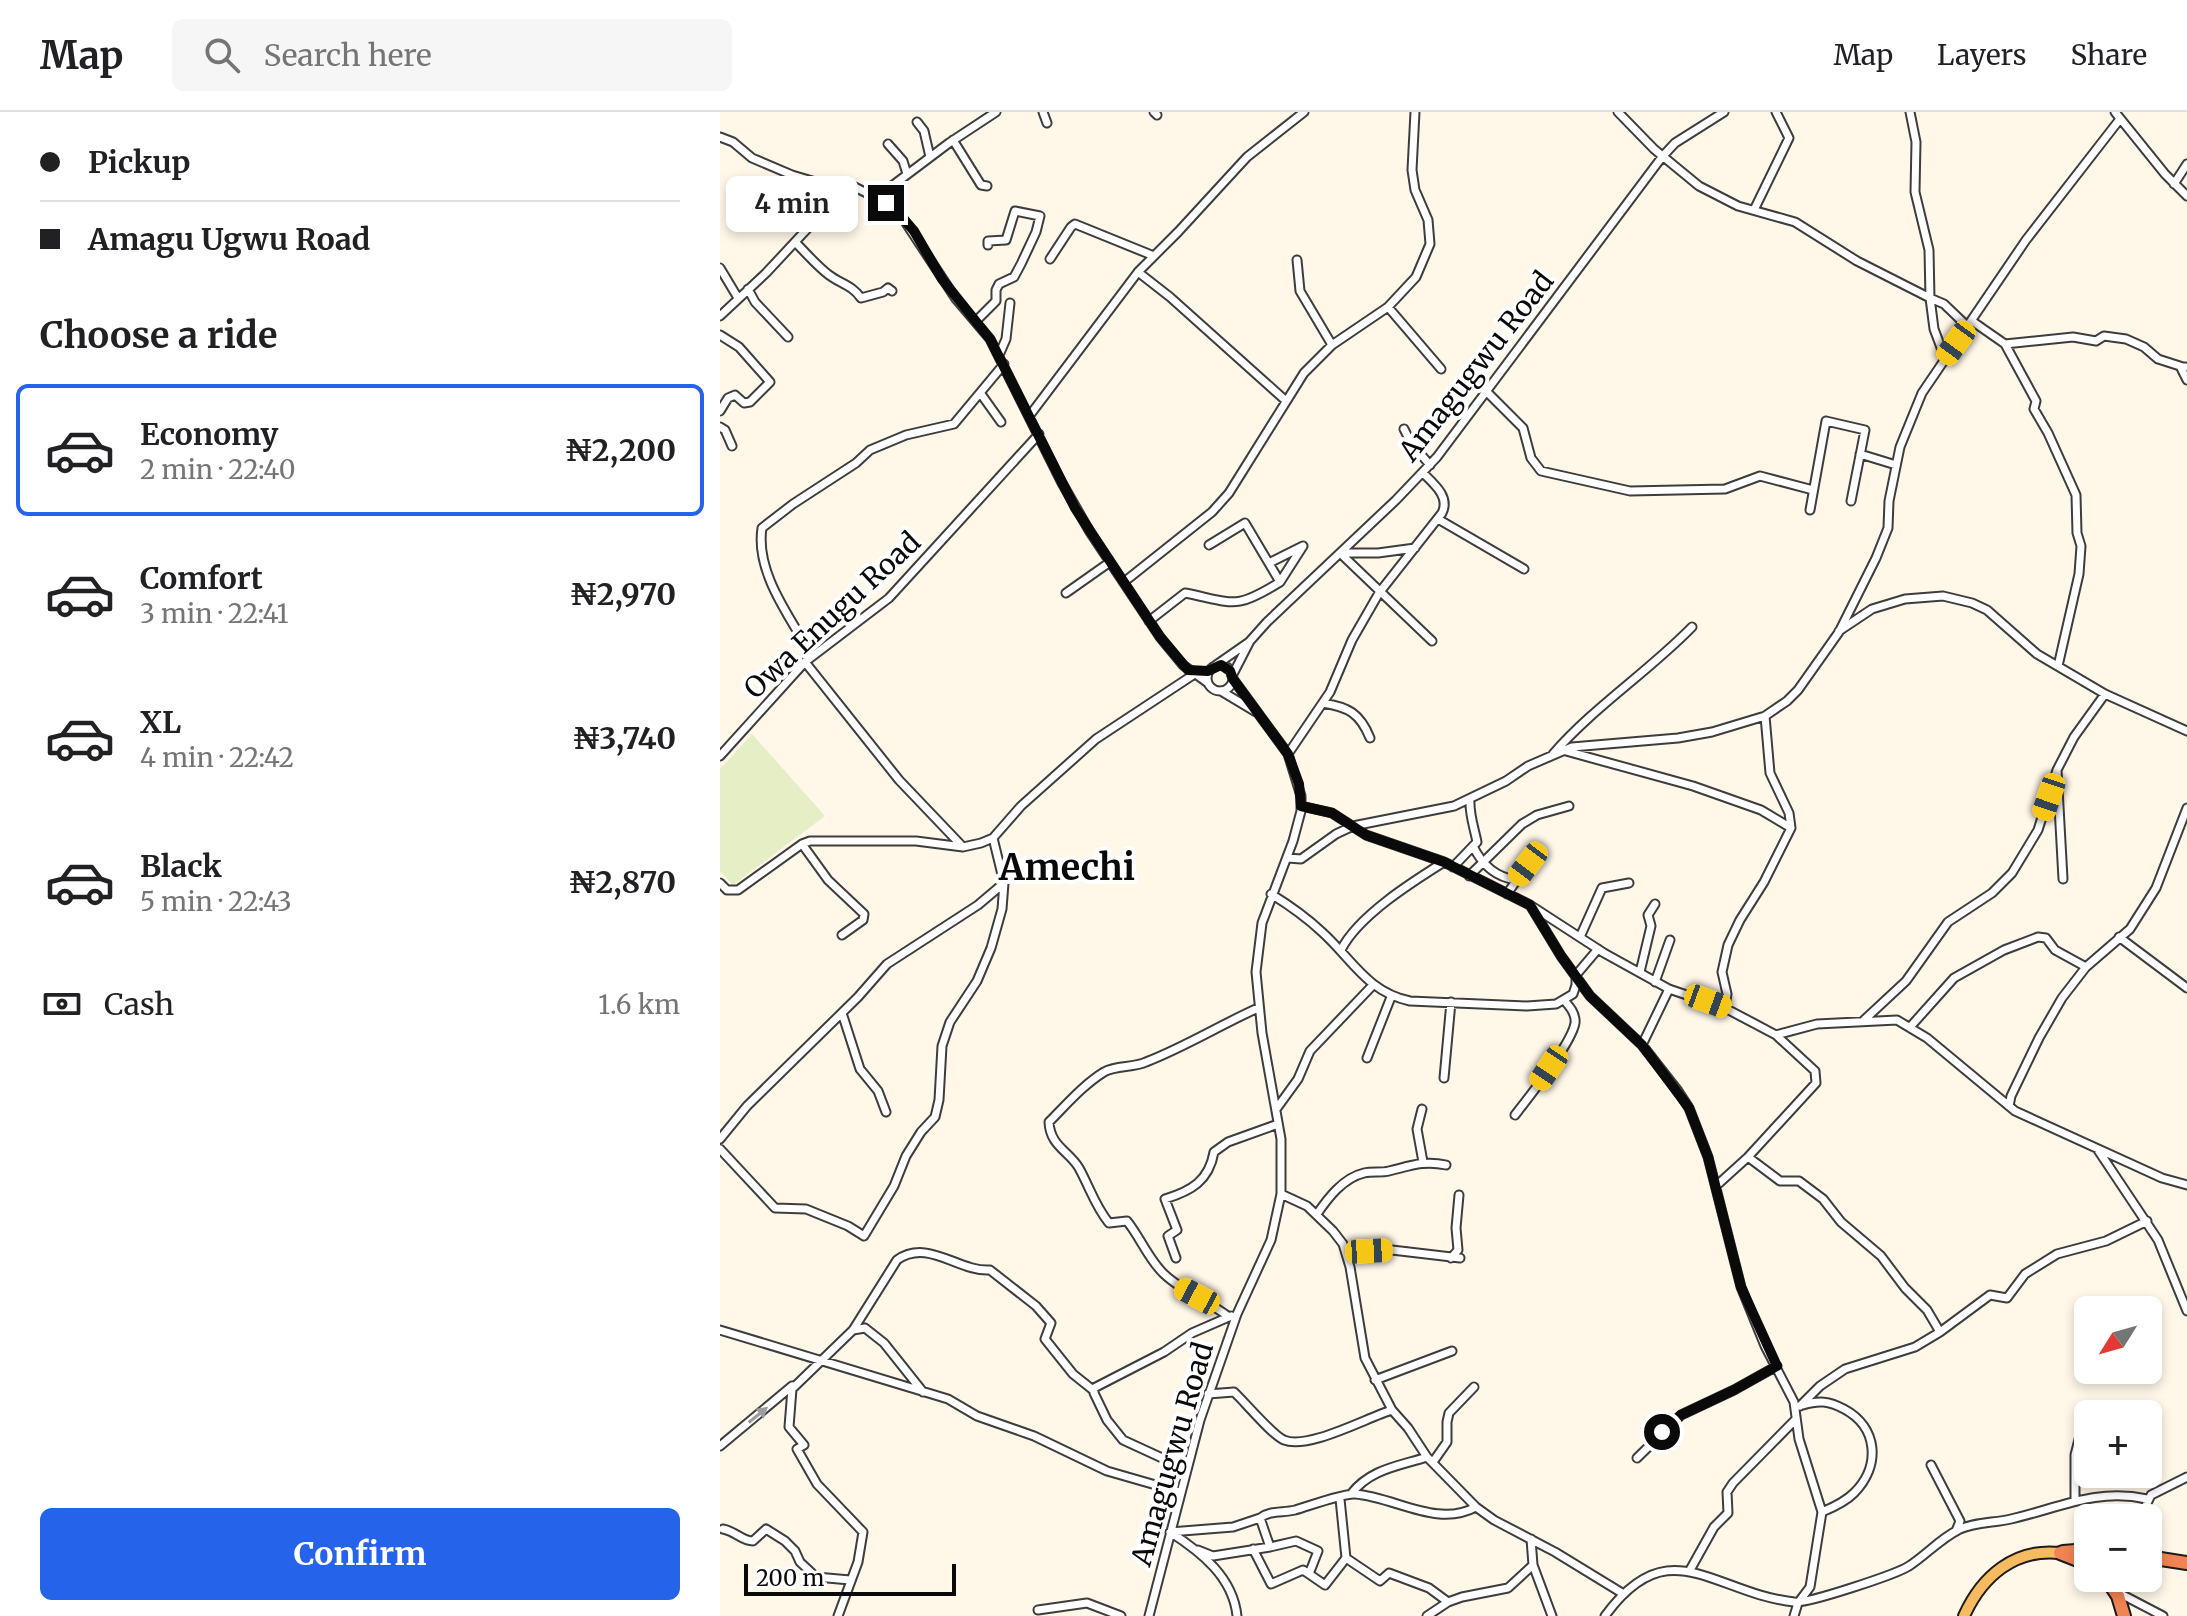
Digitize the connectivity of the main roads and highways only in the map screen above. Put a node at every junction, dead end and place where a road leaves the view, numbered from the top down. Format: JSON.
{"nodes":[{"id":1,"x":2074,"y":1552,"type":"edge"},
{"id":2,"x":2060,"y":1553,"type":"junction"},
{"id":3,"x":2074,"y":1558,"type":"edge"},
{"id":4,"x":2162,"y":1559,"type":"edge"},
{"id":5,"x":2187,"y":1563,"type":"edge"},
{"id":6,"x":2116,"y":1592,"type":"edge"},
{"id":7,"x":1964,"y":1616,"type":"edge"},
{"id":8,"x":2124,"y":1616,"type":"edge"}],
"edges":[{"from":1,"to":2,"type":"highway"},
{"from":2,"to":3,"type":"highway"},
{"from":2,"to":7,"type":"main road"},
{"from":4,"to":5,"type":"highway"},
{"from":6,"to":8,"type":"highway"}]}
